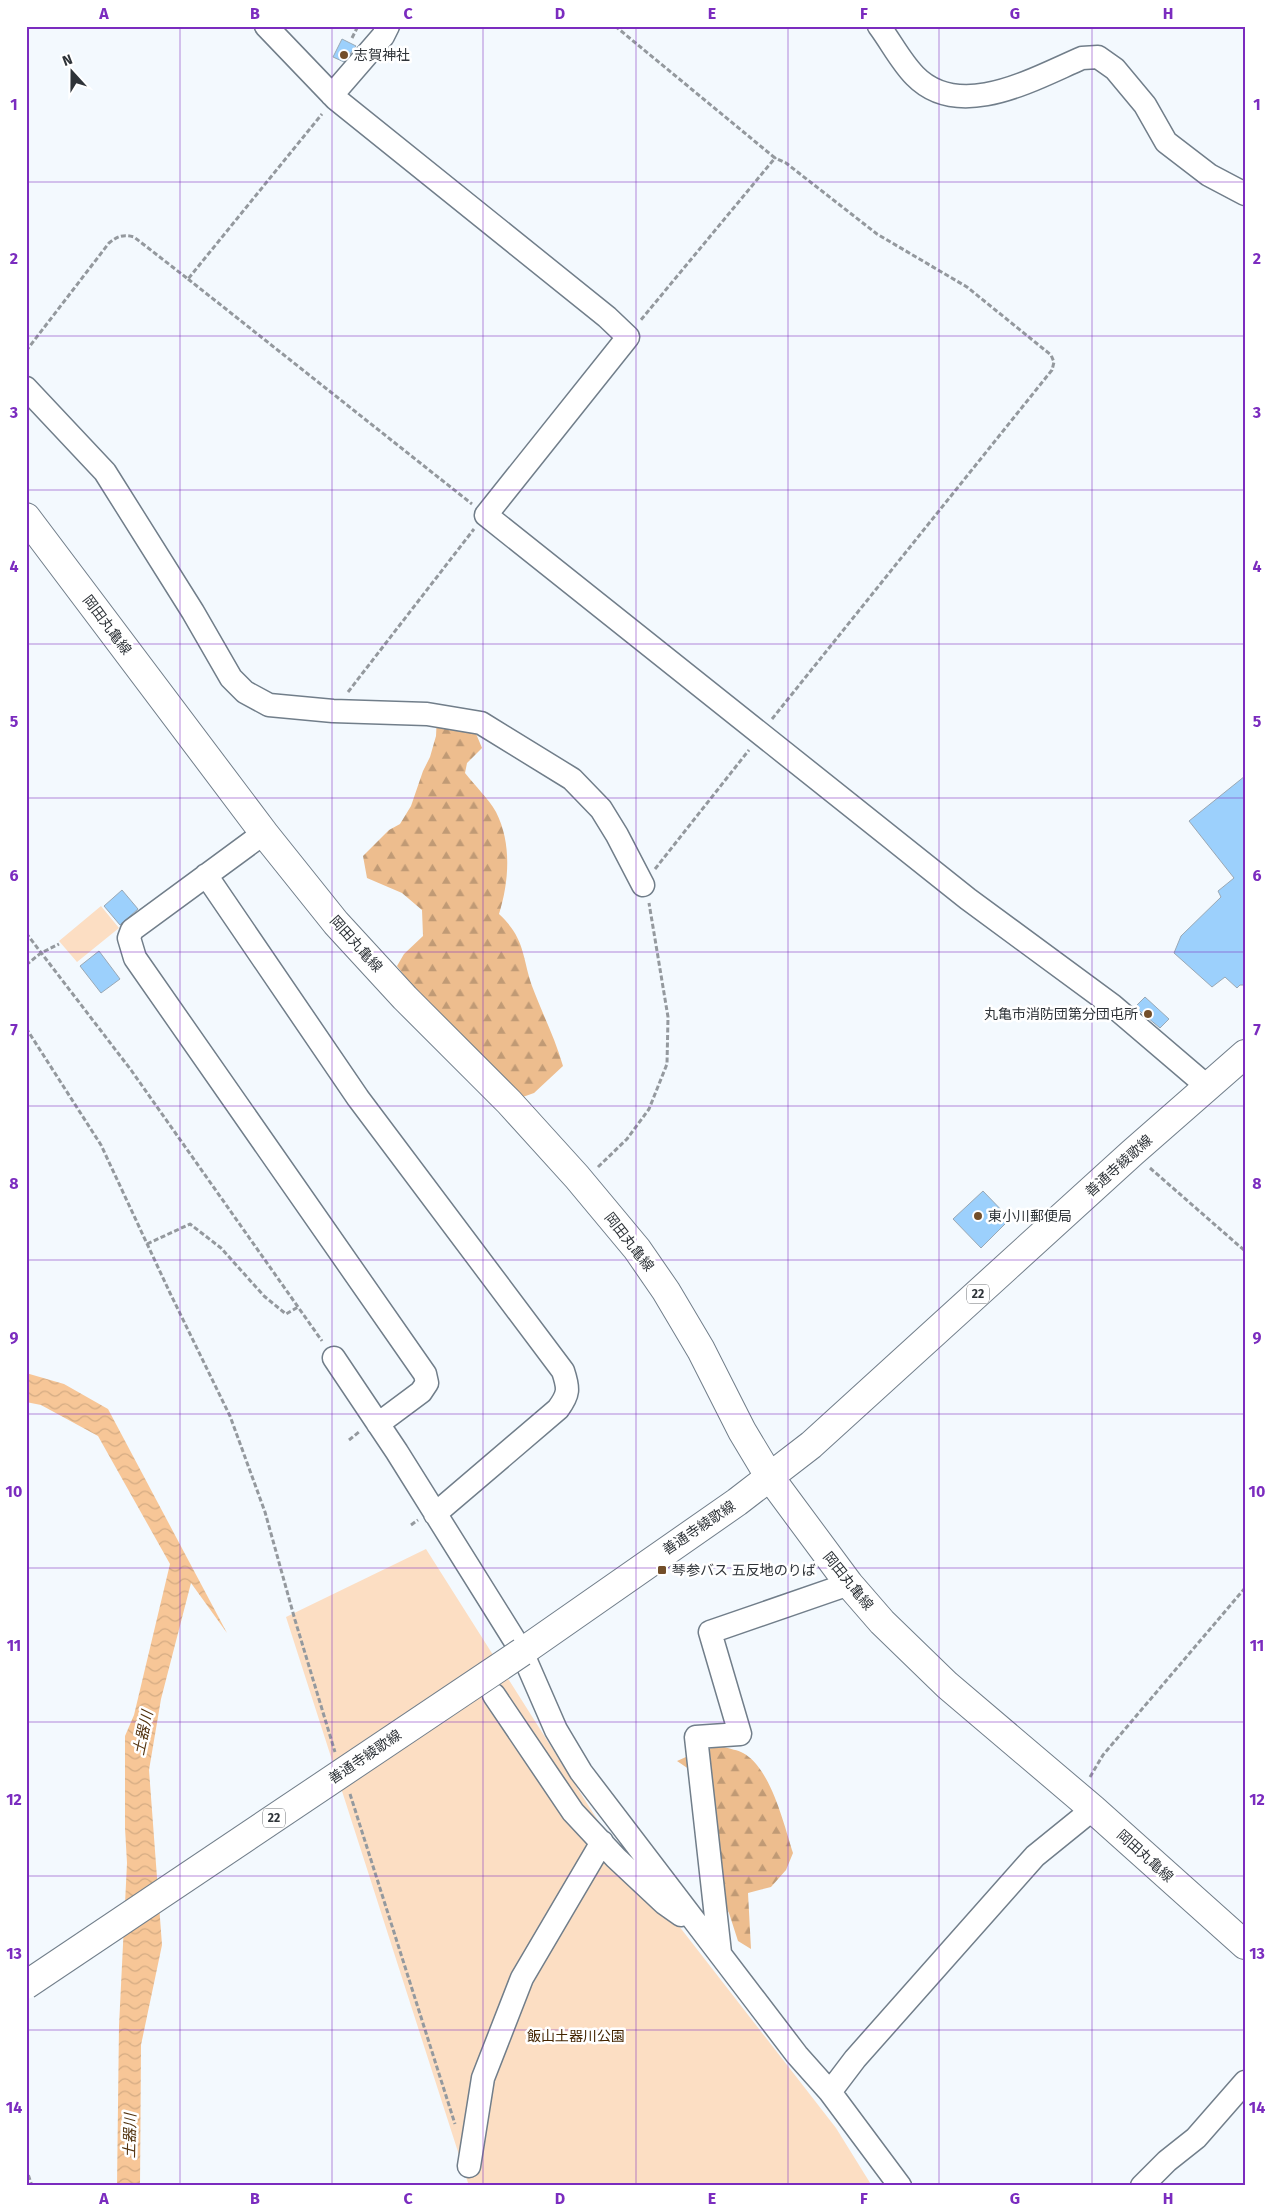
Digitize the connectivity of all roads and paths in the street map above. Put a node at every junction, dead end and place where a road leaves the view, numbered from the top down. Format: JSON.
{"nodes":[{"id":1,"x":266,"y":26,"type":"edge"},
{"id":2,"x":358,"y":26,"type":"edge"},
{"id":3,"x":388,"y":26,"type":"edge"},
{"id":4,"x":615,"y":26,"type":"edge"},
{"id":5,"x":879,"y":26,"type":"edge"},
{"id":6,"x":352,"y":38,"type":"dead end"},
{"id":7,"x":333,"y":96,"type":"junction"},
{"id":8,"x":775,"y":158,"type":"junction"},
{"id":9,"x":1245,"y":194,"type":"edge"},
{"id":10,"x":188,"y":279,"type":"junction"},
{"id":11,"x":628,"y":337,"type":"junction"},
{"id":12,"x":26,"y":351,"type":"edge"},
{"id":13,"x":26,"y":388,"type":"edge"},
{"id":14,"x":486,"y":515,"type":"junction"},
{"id":15,"x":26,"y":517,"type":"edge"},
{"id":16,"x":333,"y":711,"type":"junction"},
{"id":17,"x":761,"y":734,"type":"junction"},
{"id":18,"x":264,"y":832,"type":"junction"},
{"id":19,"x":206,"y":875,"type":"junction"},
{"id":20,"x":643,"y":885,"type":"junction"},
{"id":21,"x":26,"y":933,"type":"edge"},
{"id":22,"x":59,"y":944,"type":"dead end"},
{"id":23,"x":41,"y":953,"type":"junction"},
{"id":24,"x":26,"y":965,"type":"edge"},
{"id":25,"x":26,"y":1028,"type":"edge"},
{"id":26,"x":1245,"y":1054,"type":"edge"},
{"id":27,"x":1208,"y":1087,"type":"junction"},
{"id":28,"x":1132,"y":1153,"type":"junction"},
{"id":29,"x":580,"y":1181,"type":"junction"},
{"id":30,"x":147,"y":1244,"type":"junction"},
{"id":31,"x":1245,"y":1251,"type":"edge"},
{"id":32,"x":298,"y":1307,"type":"junction"},
{"id":33,"x":334,"y":1358,"type":"joint"},
{"id":34,"x":378,"y":1424,"type":"junction"},
{"id":35,"x":769,"y":1476,"type":"junction"},
{"id":36,"x":435,"y":1514,"type":"junction"},
{"id":37,"x":849,"y":1584,"type":"junction"},
{"id":38,"x":1245,"y":1588,"type":"edge"},
{"id":39,"x":522,"y":1652,"type":"junction"},
{"id":40,"x":494,"y":1695,"type":"dead end"},
{"id":41,"x":558,"y":1697,"type":"dead end"},
{"id":42,"x":337,"y":1756,"type":"dead end"},
{"id":43,"x":348,"y":1789,"type":"dead end"},
{"id":44,"x":1085,"y":1803,"type":"junction"},
{"id":45,"x":602,"y":1842,"type":"junction"},
{"id":46,"x":703,"y":1931,"type":"junction"},
{"id":47,"x":1245,"y":1946,"type":"edge"},
{"id":48,"x":721,"y":1954,"type":"junction"},
{"id":49,"x":26,"y":1985,"type":"edge"},
{"id":50,"x":1245,"y":2082,"type":"edge"},
{"id":51,"x":830,"y":2092,"type":"junction"},
{"id":52,"x":456,"y":2129,"type":"dead end"},
{"id":53,"x":469,"y":2166,"type":"dead end"},
{"id":54,"x":26,"y":2168,"type":"edge"},
{"id":55,"x":32,"y":2186,"type":"edge"},
{"id":56,"x":900,"y":2186,"type":"edge"},
{"id":57,"x":1142,"y":2186,"type":"edge"}],
"edges":[{"from":1,"to":7,"type":"street"},
{"from":2,"to":6,"type":"path"},
{"from":3,"to":7,"type":"street"},
{"from":4,"to":8,"type":"path"},
{"from":5,"to":9,"type":"street"},
{"from":7,"to":10,"type":"path"},
{"from":7,"to":11,"type":"street"},
{"from":8,"to":11,"type":"path"},
{"from":8,"to":17,"type":"path"},
{"from":10,"to":12,"type":"path"},
{"from":10,"to":14,"type":"path"},
{"from":11,"to":14,"type":"street"},
{"from":13,"to":16,"type":"street"},
{"from":14,"to":16,"type":"path"},
{"from":14,"to":17,"type":"street"},
{"from":15,"to":18,"type":"main road","name":"岡田丸亀線"},
{"from":16,"to":20,"type":"street"},
{"from":17,"to":20,"type":"path"},
{"from":17,"to":27,"type":"street"},
{"from":18,"to":19,"type":"street"},
{"from":18,"to":29,"type":"main road","name":"岡田丸亀線"},
{"from":19,"to":34,"type":"street"},
{"from":19,"to":36,"type":"street"},
{"from":20,"to":29,"type":"path"},
{"from":21,"to":23,"type":"path"},
{"from":22,"to":23,"type":"path"},
{"from":23,"to":24,"type":"path"},
{"from":23,"to":32,"type":"path"},
{"from":25,"to":30,"type":"path"},
{"from":26,"to":27,"type":"main road","name":"善通寺綾歌線","number":"22"},
{"from":27,"to":28,"type":"main road","name":"善通寺綾歌線","number":"22"},
{"from":28,"to":31,"type":"path"},
{"from":28,"to":35,"type":"main road","name":"善通寺綾歌線","number":"22"},
{"from":29,"to":35,"type":"main road","name":"岡田丸亀線"},
{"from":30,"to":32,"type":"path"},
{"from":30,"to":42,"type":"path"},
{"from":32,"to":33,"type":"path"},
{"from":33,"to":34,"type":"street"},
{"from":34,"to":36,"type":"street"},
{"from":35,"to":37,"type":"main road","name":"岡田丸亀線"},
{"from":35,"to":39,"type":"main road","name":"善通寺綾歌線","number":"22"},
{"from":36,"to":39,"type":"street"},
{"from":37,"to":44,"type":"main road","name":"岡田丸亀線"},
{"from":37,"to":48,"type":"street"},
{"from":38,"to":44,"type":"path"},
{"from":39,"to":46,"type":"street"},
{"from":39,"to":49,"type":"main road","name":"善通寺綾歌線","number":"22","bridge":true},
{"from":40,"to":45,"type":"street"},
{"from":41,"to":46,"type":"street"},
{"from":43,"to":52,"type":"path"},
{"from":44,"to":47,"type":"main road","name":"岡田丸亀線"},
{"from":44,"to":51,"type":"street"},
{"from":45,"to":46,"type":"street"},
{"from":45,"to":53,"type":"street"},
{"from":46,"to":48,"type":"street"},
{"from":48,"to":51,"type":"street"},
{"from":50,"to":57,"type":"street"},
{"from":51,"to":56,"type":"street"},
{"from":54,"to":55,"type":"path"}]}
